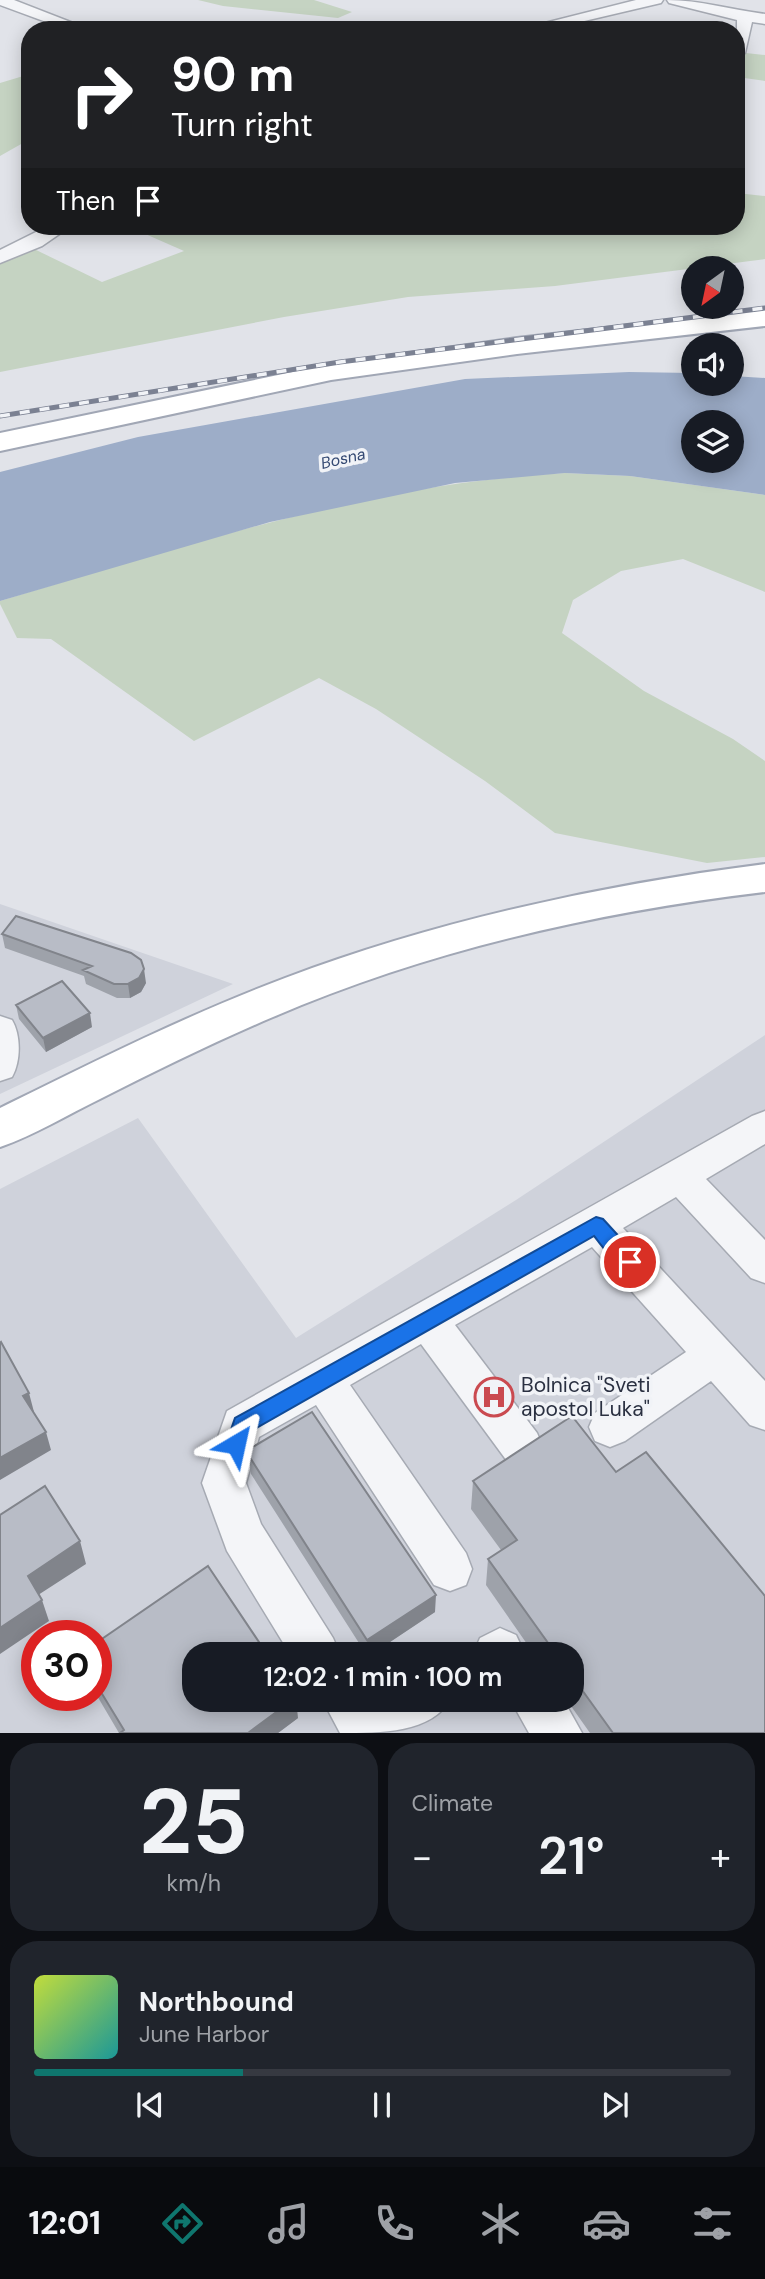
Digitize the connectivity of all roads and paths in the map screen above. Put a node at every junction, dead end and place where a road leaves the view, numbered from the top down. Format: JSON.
{"nodes":[{"id":1,"x":0,"y":0,"type":"edge"},
{"id":2,"x":656,"y":0,"type":"edge"},
{"id":3,"x":674,"y":0,"type":"edge"},
{"id":4,"x":746,"y":17,"type":"junction"},
{"id":5,"x":765,"y":19,"type":"edge"},
{"id":6,"x":58,"y":21,"type":"edge"},
{"id":7,"x":564,"y":21,"type":"edge"},
{"id":8,"x":745,"y":21,"type":"edge"},
{"id":9,"x":46,"y":235,"type":"edge"},
{"id":10,"x":0,"y":257,"type":"edge"},
{"id":11,"x":765,"y":318,"type":"edge"},
{"id":12,"x":0,"y":442,"type":"edge"},
{"id":13,"x":765,"y":878,"type":"edge"},
{"id":14,"x":0,"y":1029,"type":"edge"},
{"id":15,"x":0,"y":1067,"type":"edge"},
{"id":16,"x":0,"y":1129,"type":"edge"},
{"id":17,"x":759,"y":1140,"type":"edge"},
{"id":18,"x":680,"y":1176,"type":"junction"},
{"id":19,"x":596,"y":1225,"type":"junction"},
{"id":20,"x":765,"y":1266,"type":"edge"},
{"id":21,"x":427,"y":1320,"type":"junction"},
{"id":22,"x":715,"y":1355,"type":"junction"},
{"id":23,"x":322,"y":1379,"type":"junction"},
{"id":24,"x":765,"y":1411,"type":"edge"},
{"id":25,"x":610,"y":1427,"type":"dead end"},
{"id":26,"x":522,"y":1447,"type":"edge"},
{"id":27,"x":450,"y":1569,"type":"dead end"},
{"id":28,"x":309,"y":1642,"type":"edge"},
{"id":29,"x":354,"y":1712,"type":"edge"},
{"id":30,"x":408,"y":1712,"type":"edge"},
{"id":31,"x":543,"y":1712,"type":"edge"},
{"id":32,"x":368,"y":1733,"type":"edge"},
{"id":33,"x":376,"y":1733,"type":"edge"},
{"id":34,"x":558,"y":1733,"type":"edge"}],
"edges":[{"from":1,"to":6,"type":"street"},
{"from":2,"to":7,"type":"street"},
{"from":3,"to":4,"type":"street"},
{"from":4,"to":5,"type":"street"},
{"from":4,"to":8,"type":"street"},
{"from":9,"to":10,"type":"street"},
{"from":11,"to":12,"type":"main road"},
{"from":13,"to":16,"type":"main road"},
{"from":14,"to":15,"type":"street"},
{"from":17,"to":18,"type":"street"},
{"from":18,"to":19,"type":"street"},
{"from":18,"to":20,"type":"street"},
{"from":19,"to":21,"type":"street"},
{"from":19,"to":22,"type":"street"},
{"from":21,"to":23,"type":"street"},
{"from":21,"to":26,"type":"street"},
{"from":22,"to":24,"type":"street"},
{"from":22,"to":25,"type":"street"},
{"from":23,"to":27,"type":"street"},
{"from":23,"to":28,"type":"street"},
{"from":29,"to":32,"type":"street"},
{"from":30,"to":33,"type":"street"},
{"from":31,"to":34,"type":"street"}]}
